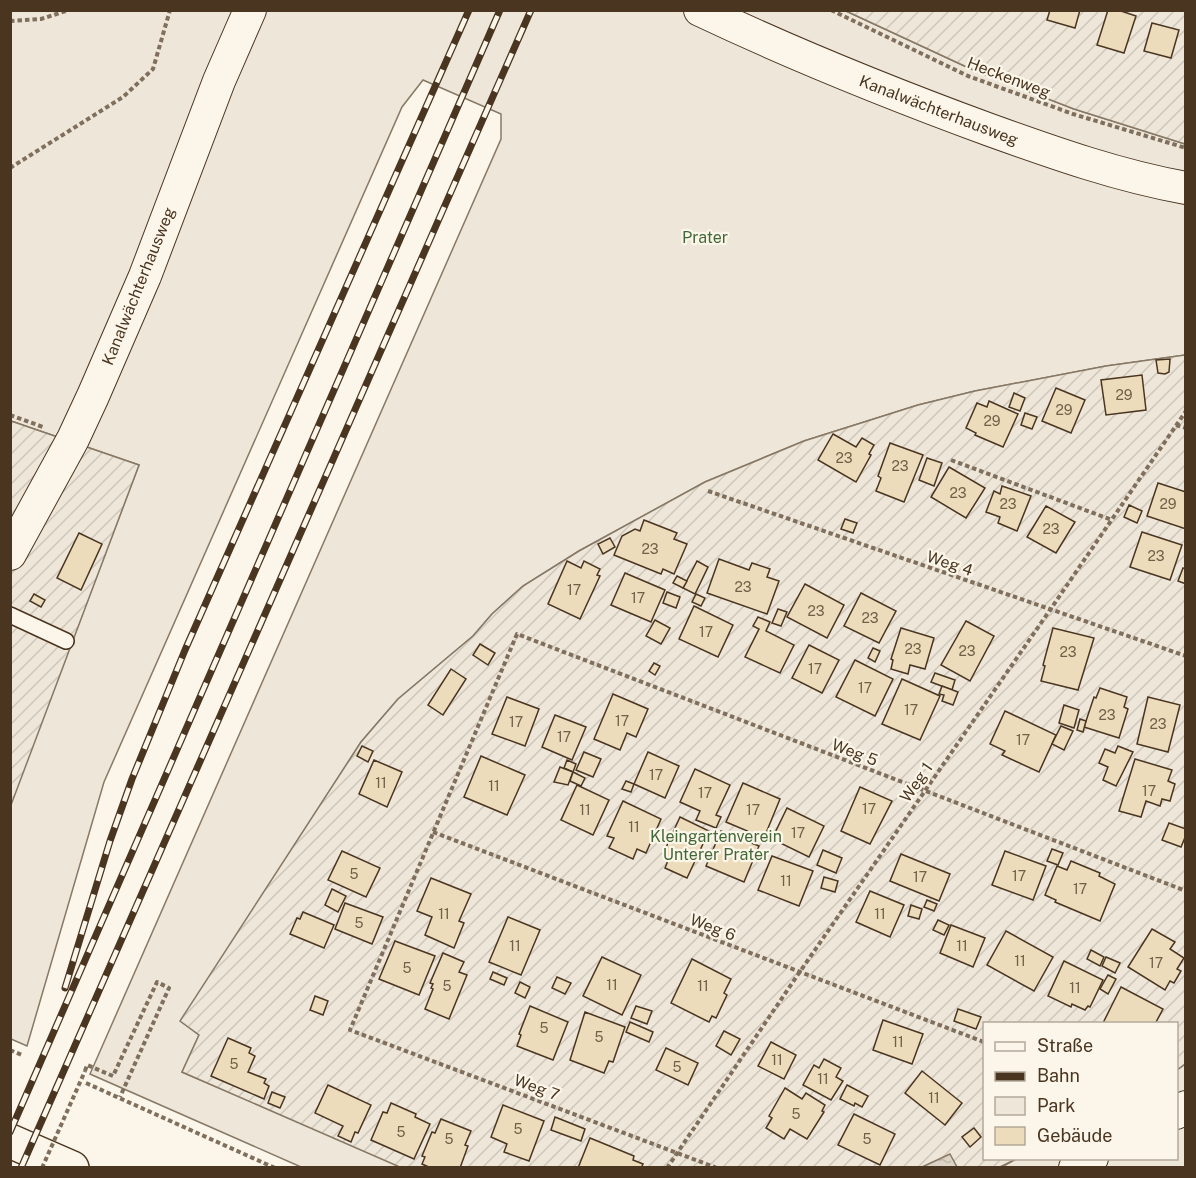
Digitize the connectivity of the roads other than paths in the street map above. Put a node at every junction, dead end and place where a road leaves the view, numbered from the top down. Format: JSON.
{"nodes":[{"id":1,"x":250,"y":10,"type":"edge"},
{"id":2,"x":700,"y":10,"type":"edge"},
{"id":3,"x":1185,"y":188,"type":"edge"},
{"id":4,"x":10,"y":554,"type":"edge"},
{"id":5,"x":10,"y":615,"type":"edge"},
{"id":6,"x":66,"y":641,"type":"dead end"},
{"id":7,"x":10,"y":1141,"type":"edge"},
{"id":8,"x":72,"y":1167,"type":"edge"}],
"edges":[{"from":1,"to":4,"type":"street","name":"Kanalwächterhausweg"},
{"from":2,"to":3,"type":"street","name":"Kanalwächterhausweg"},
{"from":5,"to":6,"type":"lane"},
{"from":7,"to":8,"type":"highway"}]}
